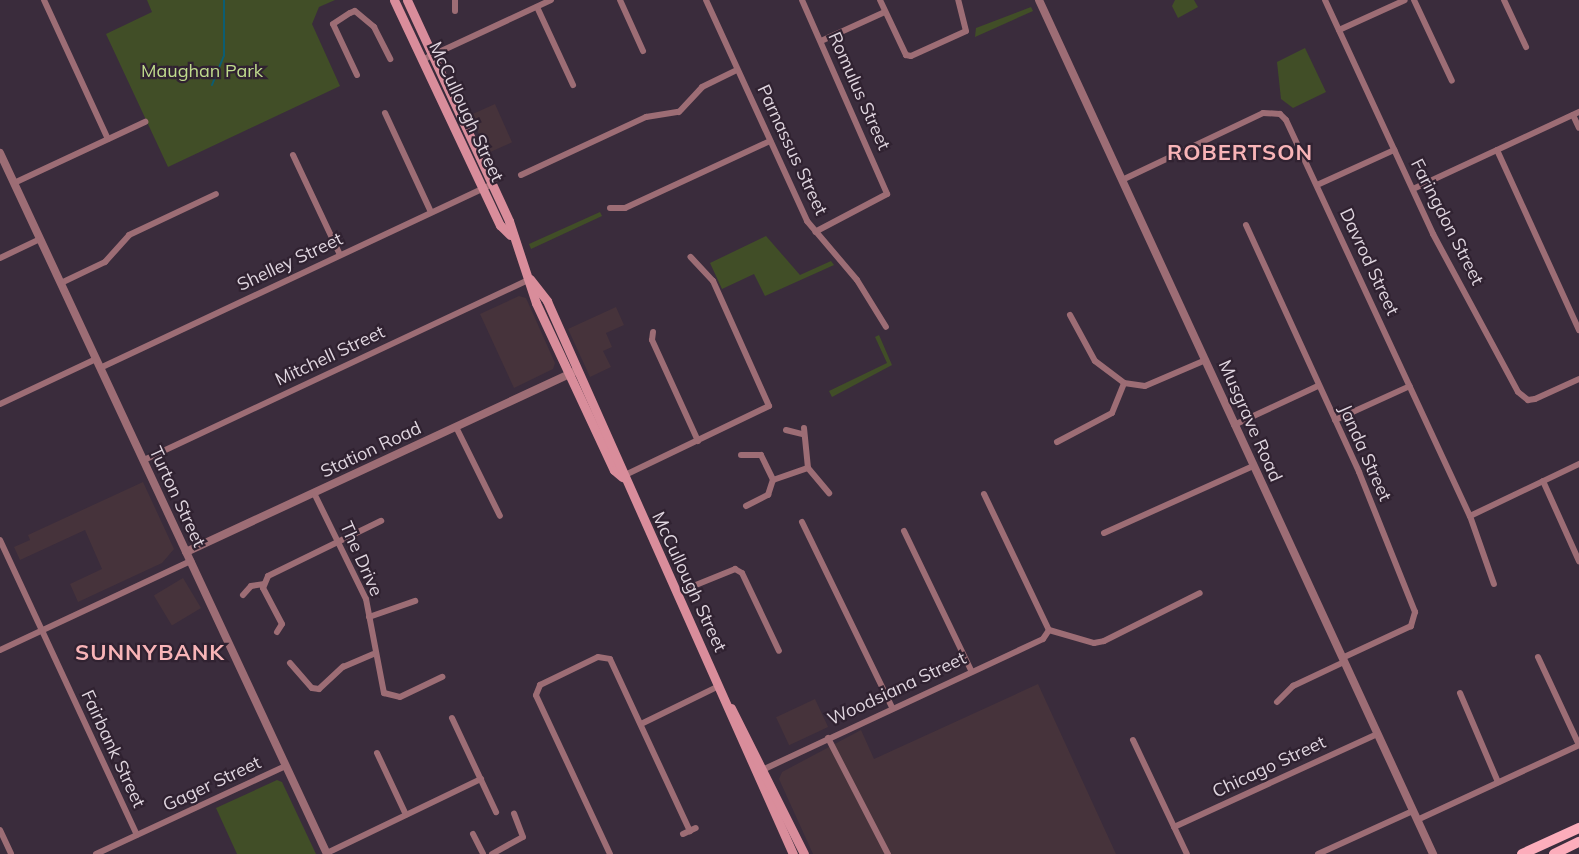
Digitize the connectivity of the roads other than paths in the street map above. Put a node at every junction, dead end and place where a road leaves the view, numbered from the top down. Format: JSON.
{"nodes":[{"id":1,"x":44,"y":0,"type":"edge"},
{"id":2,"x":394,"y":0,"type":"edge"},
{"id":3,"x":407,"y":0,"type":"edge"},
{"id":4,"x":455,"y":0,"type":"edge"},
{"id":5,"x":551,"y":0,"type":"edge"},
{"id":6,"x":620,"y":0,"type":"edge"},
{"id":7,"x":706,"y":0,"type":"edge"},
{"id":8,"x":802,"y":0,"type":"edge"},
{"id":9,"x":880,"y":0,"type":"edge"},
{"id":10,"x":958,"y":0,"type":"edge"},
{"id":11,"x":1039,"y":0,"type":"edge"},
{"id":12,"x":1325,"y":0,"type":"edge"},
{"id":13,"x":1405,"y":0,"type":"edge"},
{"id":14,"x":1414,"y":0,"type":"edge"},
{"id":15,"x":1504,"y":0,"type":"edge"},
{"id":16,"x":537,"y":7,"type":"junction"},
{"id":17,"x":455,"y":11,"type":"dead end"},
{"id":18,"x":885,"y":12,"type":"junction"},
{"id":19,"x":1339,"y":30,"type":"junction"},
{"id":20,"x":821,"y":41,"type":"junction"},
{"id":21,"x":1526,"y":47,"type":"dead end"},
{"id":22,"x":643,"y":51,"type":"dead end"},
{"id":23,"x":434,"y":54,"type":"junction"},
{"id":24,"x":390,"y":59,"type":"dead end"},
{"id":25,"x":424,"y":59,"type":"junction"},
{"id":26,"x":738,"y":70,"type":"junction"},
{"id":27,"x":356,"y":74,"type":"dead end"},
{"id":28,"x":1452,"y":81,"type":"dead end"},
{"id":29,"x":573,"y":85,"type":"dead end"},
{"id":30,"x":385,"y":112,"type":"dead end"},
{"id":31,"x":1576,"y":114,"type":"edge"},
{"id":32,"x":145,"y":122,"type":"dead end"},
{"id":33,"x":1579,"y":128,"type":"edge"},
{"id":34,"x":108,"y":139,"type":"junction"},
{"id":35,"x":770,"y":141,"type":"junction"},
{"id":36,"x":1394,"y":150,"type":"junction"},
{"id":37,"x":1497,"y":150,"type":"junction"},
{"id":38,"x":0,"y":153,"type":"edge"},
{"id":39,"x":293,"y":156,"type":"dead end"},
{"id":40,"x":521,"y":175,"type":"dead end"},
{"id":41,"x":1122,"y":180,"type":"junction"},
{"id":42,"x":14,"y":183,"type":"junction"},
{"id":43,"x":487,"y":186,"type":"junction"},
{"id":44,"x":1317,"y":186,"type":"junction"},
{"id":45,"x":1413,"y":189,"type":"junction"},
{"id":46,"x":216,"y":194,"type":"dead end"},
{"id":47,"x":610,"y":208,"type":"dead end"},
{"id":48,"x":431,"y":212,"type":"junction"},
{"id":49,"x":1246,"y":225,"type":"dead end"},
{"id":50,"x":814,"y":232,"type":"junction"},
{"id":51,"x":40,"y":239,"type":"junction"},
{"id":52,"x":340,"y":255,"type":"junction"},
{"id":53,"x":691,"y":257,"type":"dead end"},
{"id":54,"x":0,"y":258,"type":"edge"},
{"id":55,"x":530,"y":280,"type":"junction"},
{"id":56,"x":61,"y":283,"type":"junction"},
{"id":57,"x":1070,"y":316,"type":"dead end"},
{"id":58,"x":886,"y":326,"type":"dead end"},
{"id":59,"x":1579,"y":330,"type":"edge"},
{"id":60,"x":653,"y":332,"type":"dead end"},
{"id":61,"x":96,"y":359,"type":"junction"},
{"id":62,"x":1206,"y":360,"type":"junction"},
{"id":63,"x":100,"y":368,"type":"junction"},
{"id":64,"x":578,"y":370,"type":"junction"},
{"id":65,"x":568,"y":374,"type":"junction"},
{"id":66,"x":1579,"y":379,"type":"edge"},
{"id":67,"x":1124,"y":383,"type":"junction"},
{"id":68,"x":1318,"y":386,"type":"junction"},
{"id":69,"x":1410,"y":386,"type":"junction"},
{"id":70,"x":0,"y":404,"type":"edge"},
{"id":71,"x":1335,"y":420,"type":"junction"},
{"id":72,"x":1234,"y":425,"type":"junction"},
{"id":73,"x":456,"y":427,"type":"junction"},
{"id":74,"x":786,"y":430,"type":"dead end"},
{"id":75,"x":698,"y":440,"type":"junction"},
{"id":76,"x":1057,"y":442,"type":"dead end"},
{"id":77,"x":741,"y":455,"type":"dead end"},
{"id":78,"x":144,"y":460,"type":"junction"},
{"id":79,"x":1579,"y":464,"type":"edge"},
{"id":80,"x":1253,"y":466,"type":"junction"},
{"id":81,"x":808,"y":468,"type":"junction"},
{"id":82,"x":622,"y":477,"type":"junction"},
{"id":83,"x":774,"y":480,"type":"junction"},
{"id":84,"x":1543,"y":481,"type":"junction"},
{"id":85,"x":314,"y":493,"type":"junction"},
{"id":86,"x":828,"y":493,"type":"dead end"},
{"id":87,"x":984,"y":494,"type":"dead end"},
{"id":88,"x":746,"y":506,"type":"dead end"},
{"id":89,"x":500,"y":516,"type":"dead end"},
{"id":90,"x":1470,"y":516,"type":"junction"},
{"id":91,"x":381,"y":521,"type":"dead end"},
{"id":92,"x":802,"y":522,"type":"dead end"},
{"id":93,"x":904,"y":531,"type":"dead end"},
{"id":94,"x":1104,"y":533,"type":"dead end"},
{"id":95,"x":0,"y":540,"type":"edge"},
{"id":96,"x":338,"y":543,"type":"junction"},
{"id":97,"x":186,"y":552,"type":"junction"},
{"id":98,"x":1579,"y":561,"type":"edge"},
{"id":99,"x":190,"y":562,"type":"junction"},
{"id":100,"x":263,"y":584,"type":"junction"},
{"id":101,"x":1494,"y":584,"type":"dead end"},
{"id":102,"x":676,"y":593,"type":"junction"},
{"id":103,"x":1200,"y":593,"type":"dead end"},
{"id":104,"x":243,"y":595,"type":"dead end"},
{"id":105,"x":415,"y":601,"type":"dead end"},
{"id":106,"x":369,"y":617,"type":"junction"},
{"id":107,"x":42,"y":630,"type":"junction"},
{"id":108,"x":1049,"y":630,"type":"junction"},
{"id":109,"x":278,"y":632,"type":"dead end"},
{"id":110,"x":0,"y":650,"type":"edge"},
{"id":111,"x":779,"y":651,"type":"dead end"},
{"id":112,"x":373,"y":654,"type":"junction"},
{"id":113,"x":1538,"y":657,"type":"dead end"},
{"id":114,"x":1343,"y":660,"type":"junction"},
{"id":115,"x":290,"y":663,"type":"dead end"},
{"id":116,"x":971,"y":670,"type":"junction"},
{"id":117,"x":442,"y":677,"type":"dead end"},
{"id":118,"x":719,"y":686,"type":"junction"},
{"id":119,"x":1460,"y":693,"type":"dead end"},
{"id":120,"x":1277,"y":702,"type":"dead end"},
{"id":121,"x":892,"y":707,"type":"junction"},
{"id":122,"x":452,"y":718,"type":"dead end"},
{"id":123,"x":641,"y":724,"type":"junction"},
{"id":124,"x":1377,"y":734,"type":"junction"},
{"id":125,"x":828,"y":738,"type":"junction"},
{"id":126,"x":1133,"y":740,"type":"dead end"},
{"id":127,"x":1579,"y":745,"type":"edge"},
{"id":128,"x":377,"y":753,"type":"dead end"},
{"id":129,"x":286,"y":766,"type":"junction"},
{"id":130,"x":759,"y":771,"type":"junction"},
{"id":131,"x":481,"y":780,"type":"junction"},
{"id":132,"x":1498,"y":782,"type":"junction"},
{"id":133,"x":1413,"y":811,"type":"junction"},
{"id":134,"x":496,"y":812,"type":"dead end"},
{"id":135,"x":514,"y":814,"type":"dead end"},
{"id":136,"x":406,"y":815,"type":"junction"},
{"id":137,"x":1417,"y":820,"type":"junction"},
{"id":138,"x":1174,"y":827,"type":"junction"},
{"id":139,"x":1579,"y":828,"type":"edge"},
{"id":140,"x":0,"y":830,"type":"edge"},
{"id":141,"x":473,"y":834,"type":"dead end"},
{"id":142,"x":683,"y":834,"type":"dead end"},
{"id":143,"x":137,"y":835,"type":"junction"},
{"id":144,"x":1579,"y":842,"type":"edge"},
{"id":145,"x":327,"y":853,"type":"edge"},
{"id":146,"x":11,"y":854,"type":"edge"},
{"id":147,"x":96,"y":854,"type":"edge"},
{"id":148,"x":483,"y":854,"type":"edge"},
{"id":149,"x":492,"y":854,"type":"edge"},
{"id":150,"x":610,"y":854,"type":"edge"},
{"id":151,"x":793,"y":854,"type":"edge"},
{"id":152,"x":804,"y":854,"type":"edge"},
{"id":153,"x":888,"y":854,"type":"edge"},
{"id":154,"x":1187,"y":854,"type":"edge"},
{"id":155,"x":1318,"y":854,"type":"edge"},
{"id":156,"x":1433,"y":854,"type":"edge"},
{"id":157,"x":1522,"y":854,"type":"edge"},
{"id":158,"x":1554,"y":854,"type":"edge"}],
"edges":[{"from":1,"to":34,"type":"street"},
{"from":2,"to":25,"type":"main road","name":"McCullough Street"},
{"from":3,"to":23,"type":"main road","name":"McCullough Street"},
{"from":4,"to":17,"type":"street"},
{"from":5,"to":16,"type":"street"},
{"from":6,"to":22,"type":"street"},
{"from":7,"to":26,"type":"street","name":"Parnassus Street"},
{"from":8,"to":20,"type":"street","name":"Romulus Street"},
{"from":9,"to":18,"type":"street"},
{"from":10,"to":18,"type":"street"},
{"from":11,"to":41,"type":"street","name":"Musgrave Road"},
{"from":12,"to":19,"type":"street","name":"Faringdon Street"},
{"from":13,"to":19,"type":"street"},
{"from":14,"to":28,"type":"street"},
{"from":15,"to":21,"type":"street"},
{"from":16,"to":23,"type":"street"},
{"from":16,"to":29,"type":"street"},
{"from":18,"to":20,"type":"street"},
{"from":19,"to":36,"type":"street","name":"Faringdon Street"},
{"from":20,"to":50,"type":"street","name":"Romulus Street"},
{"from":23,"to":25,"type":"street"},
{"from":23,"to":43,"type":"main road","name":"McCullough Street"},
{"from":24,"to":27,"type":"street"},
{"from":25,"to":43,"type":"main road","name":"McCullough Street"},
{"from":26,"to":35,"type":"street","name":"Parnassus Street"},
{"from":26,"to":40,"type":"street"},
{"from":30,"to":48,"type":"street"},
{"from":31,"to":33,"type":"street"},
{"from":31,"to":37,"type":"street"},
{"from":32,"to":34,"type":"street"},
{"from":34,"to":42,"type":"street"},
{"from":35,"to":47,"type":"street"},
{"from":35,"to":50,"type":"street","name":"Parnassus Street"},
{"from":36,"to":44,"type":"street"},
{"from":36,"to":45,"type":"street","name":"Faringdon Street"},
{"from":37,"to":45,"type":"street"},
{"from":37,"to":59,"type":"street"},
{"from":38,"to":42,"type":"street","name":"Turton Street"},
{"from":39,"to":52,"type":"street"},
{"from":41,"to":44,"type":"street","name":"Davrod Street"},
{"from":41,"to":62,"type":"street","name":"Musgrave Road"},
{"from":42,"to":51,"type":"street","name":"Turton Street"},
{"from":43,"to":48,"type":"street","name":"Shelley Street"},
{"from":43,"to":55,"type":"main road","name":"McCullough Street"},
{"from":44,"to":69,"type":"street","name":"Davrod Street"},
{"from":45,"to":66,"type":"street","name":"Faringdon Street"},
{"from":46,"to":56,"type":"street"},
{"from":48,"to":52,"type":"street","name":"Shelley Street"},
{"from":49,"to":68,"type":"street","name":"Janda Street"},
{"from":50,"to":58,"type":"street","name":"Parnassus Street"},
{"from":51,"to":54,"type":"street"},
{"from":51,"to":56,"type":"street","name":"Turton Street"},
{"from":52,"to":63,"type":"street","name":"Shelley Street"},
{"from":53,"to":75,"type":"street"},
{"from":55,"to":64,"type":"main road","name":"McCullough Street"},
{"from":55,"to":65,"type":"main road","name":"McCullough Street"},
{"from":55,"to":78,"type":"street","name":"Mitchell Street"},
{"from":56,"to":61,"type":"street","name":"Turton Street"},
{"from":57,"to":67,"type":"street"},
{"from":60,"to":75,"type":"street"},
{"from":61,"to":63,"type":"street","name":"Turton Street"},
{"from":61,"to":70,"type":"street"},
{"from":62,"to":67,"type":"street"},
{"from":62,"to":72,"type":"street","name":"Musgrave Road"},
{"from":63,"to":78,"type":"street","name":"Turton Street"},
{"from":64,"to":65,"type":"street","name":"Station Road"},
{"from":64,"to":82,"type":"main road","name":"McCullough Street"},
{"from":65,"to":73,"type":"street","name":"Station Road"},
{"from":65,"to":82,"type":"main road","name":"McCullough Street"},
{"from":67,"to":76,"type":"street"},
{"from":68,"to":71,"type":"street","name":"Janda Street"},
{"from":68,"to":72,"type":"street"},
{"from":69,"to":71,"type":"street"},
{"from":69,"to":90,"type":"street","name":"Davrod Street"},
{"from":71,"to":114,"type":"street","name":"Janda Street"},
{"from":72,"to":80,"type":"street","name":"Musgrave Road"},
{"from":73,"to":85,"type":"street","name":"Station Road"},
{"from":73,"to":89,"type":"street"},
{"from":74,"to":81,"type":"street"},
{"from":75,"to":82,"type":"street"},
{"from":77,"to":83,"type":"street"},
{"from":78,"to":97,"type":"street","name":"Turton Street"},
{"from":79,"to":84,"type":"street"},
{"from":80,"to":94,"type":"street"},
{"from":80,"to":114,"type":"street","name":"Musgrave Road"},
{"from":81,"to":83,"type":"street"},
{"from":81,"to":86,"type":"street"},
{"from":82,"to":102,"type":"main road","name":"McCullough Street"},
{"from":83,"to":88,"type":"street"},
{"from":84,"to":90,"type":"street"},
{"from":84,"to":98,"type":"street"},
{"from":85,"to":96,"type":"street","name":"The Drive"},
{"from":85,"to":97,"type":"street","name":"Station Road"},
{"from":87,"to":108,"type":"street"},
{"from":90,"to":101,"type":"street","name":"Davrod Street"},
{"from":91,"to":96,"type":"street"},
{"from":92,"to":121,"type":"street"},
{"from":93,"to":116,"type":"street"},
{"from":95,"to":107,"type":"street","name":"Fairbank Street"},
{"from":96,"to":100,"type":"street"},
{"from":96,"to":106,"type":"street","name":"The Drive"},
{"from":97,"to":99,"type":"street","name":"Turton Street"},
{"from":99,"to":107,"type":"street"},
{"from":99,"to":129,"type":"street","name":"Turton Street"},
{"from":100,"to":104,"type":"street"},
{"from":100,"to":109,"type":"street"},
{"from":102,"to":111,"type":"street"},
{"from":102,"to":118,"type":"main road","name":"McCullough Street"},
{"from":103,"to":108,"type":"street"},
{"from":105,"to":106,"type":"street"},
{"from":106,"to":112,"type":"street","name":"The Drive"},
{"from":107,"to":110,"type":"street"},
{"from":107,"to":143,"type":"street","name":"Fairbank Street"},
{"from":108,"to":116,"type":"street","name":"Woodsiana Street"},
{"from":112,"to":115,"type":"street"},
{"from":112,"to":117,"type":"street","name":"The Drive"},
{"from":113,"to":127,"type":"street"},
{"from":114,"to":120,"type":"street"},
{"from":114,"to":124,"type":"street","name":"Musgrave Road"},
{"from":116,"to":121,"type":"street","name":"Woodsiana Street"},
{"from":118,"to":123,"type":"street"},
{"from":118,"to":130,"type":"main road","name":"McCullough Street"},
{"from":119,"to":132,"type":"street"},
{"from":121,"to":125,"type":"street","name":"Woodsiana Street"},
{"from":122,"to":131,"type":"street"},
{"from":123,"to":142,"type":"street"},
{"from":123,"to":150,"type":"street"},
{"from":124,"to":133,"type":"street","name":"Musgrave Road"},
{"from":124,"to":138,"type":"street","name":"Chicago Street"},
{"from":125,"to":130,"type":"street","name":"Woodsiana Street"},
{"from":125,"to":153,"type":"street"},
{"from":126,"to":138,"type":"street"},
{"from":127,"to":132,"type":"street"},
{"from":128,"to":136,"type":"street"},
{"from":129,"to":143,"type":"street","name":"Gager Street"},
{"from":129,"to":145,"type":"street","name":"Turton Street"},
{"from":130,"to":151,"type":"main road","name":"McCullough Street"},
{"from":130,"to":152,"type":"main road","name":"McCullough Street"},
{"from":131,"to":134,"type":"street"},
{"from":131,"to":136,"type":"street"},
{"from":132,"to":137,"type":"street"},
{"from":133,"to":137,"type":"street","name":"Musgrave Road"},
{"from":133,"to":155,"type":"street"},
{"from":135,"to":149,"type":"street"},
{"from":136,"to":145,"type":"street"},
{"from":137,"to":156,"type":"street","name":"Musgrave Road"},
{"from":138,"to":154,"type":"street"},
{"from":139,"to":157,"type":"main road"},
{"from":140,"to":146,"type":"street"},
{"from":141,"to":148,"type":"street"},
{"from":143,"to":147,"type":"street","name":"Gager Street"},
{"from":144,"to":158,"type":"main road"}]}
